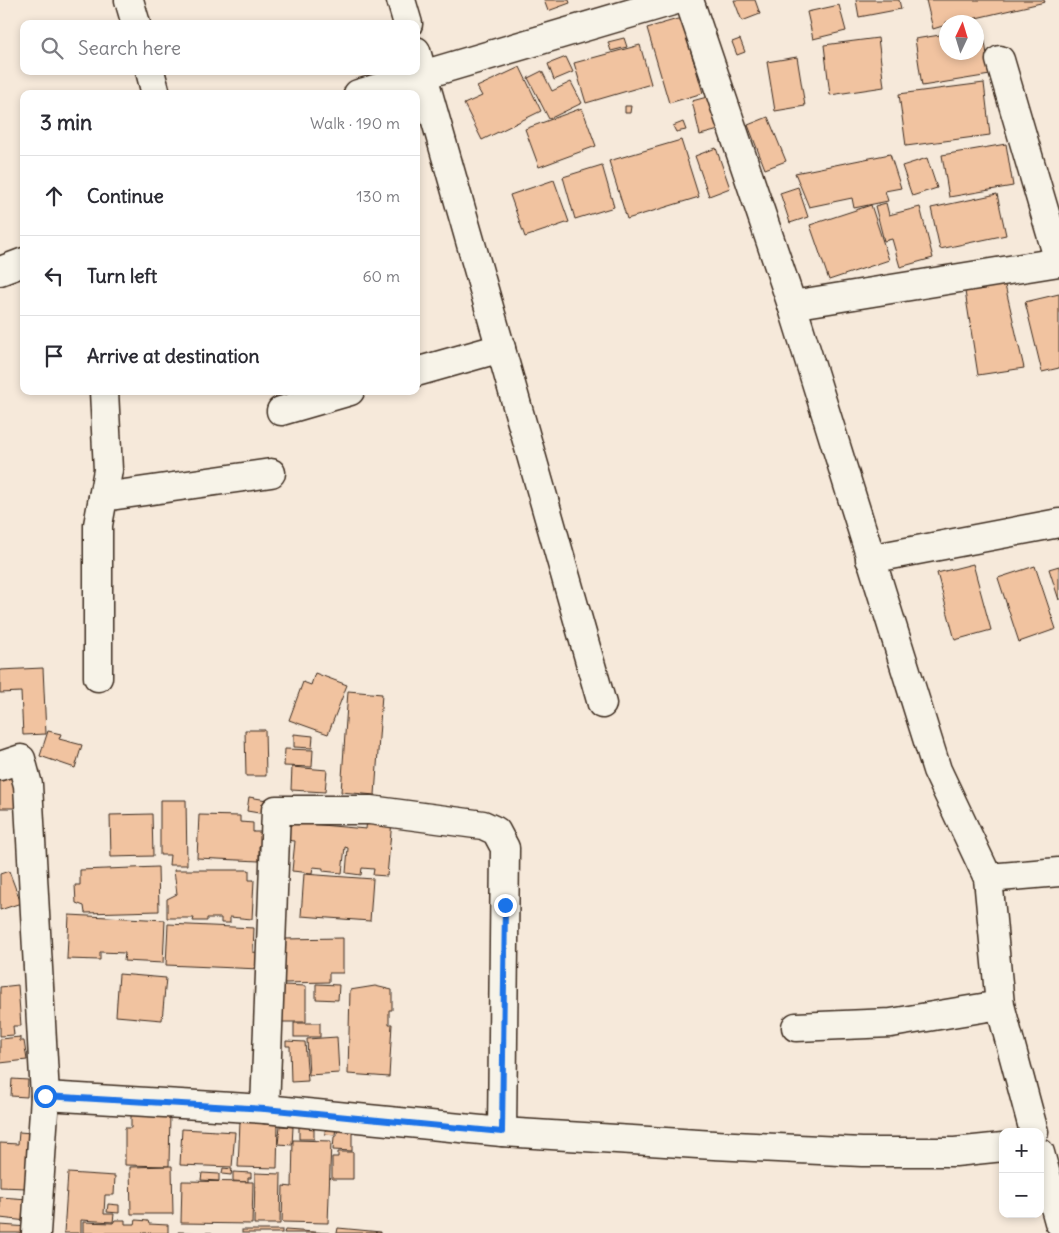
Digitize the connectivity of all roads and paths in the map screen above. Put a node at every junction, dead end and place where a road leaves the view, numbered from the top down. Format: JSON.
{"nodes":[{"id":1,"x":129,"y":0,"type":"edge"},
{"id":2,"x":401,"y":0,"type":"edge"},
{"id":3,"x":676,"y":0,"type":"edge"},
{"id":4,"x":689,"y":0,"type":"edge"},
{"id":5,"x":135,"y":20,"type":"edge"},
{"id":6,"x":407,"y":20,"type":"edge"},
{"id":7,"x":1000,"y":60,"type":"dead end"},
{"id":8,"x":420,"y":63,"type":"edge"},
{"id":9,"x":151,"y":75,"type":"edge"},
{"id":10,"x":396,"y":75,"type":"edge"},
{"id":11,"x":155,"y":90,"type":"edge"},
{"id":12,"x":366,"y":90,"type":"edge"},
{"id":13,"x":1059,"y":261,"type":"edge"},
{"id":14,"x":20,"y":264,"type":"edge"},
{"id":15,"x":0,"y":271,"type":"edge"},
{"id":16,"x":792,"y":305,"type":"junction"},
{"id":17,"x":501,"y":348,"type":"junction"},
{"id":18,"x":420,"y":371,"type":"edge"},
{"id":19,"x":104,"y":395,"type":"edge"},
{"id":20,"x":336,"y":395,"type":"edge"},
{"id":21,"x":281,"y":411,"type":"dead end"},
{"id":22,"x":272,"y":473,"type":"dead end"},
{"id":23,"x":103,"y":496,"type":"junction"},
{"id":24,"x":1059,"y":523,"type":"edge"},
{"id":25,"x":870,"y":559,"type":"junction"},
{"id":26,"x":98,"y":676,"type":"dead end"},
{"id":27,"x":602,"y":704,"type":"dead end"},
{"id":28,"x":0,"y":766,"type":"edge"},
{"id":29,"x":1059,"y":872,"type":"edge"},
{"id":30,"x":988,"y":878,"type":"junction"},
{"id":31,"x":1000,"y":1005,"type":"junction"},
{"id":32,"x":796,"y":1027,"type":"dead end"},
{"id":33,"x":45,"y":1096,"type":"junction"},
{"id":34,"x":265,"y":1109,"type":"junction"},
{"id":35,"x":1033,"y":1128,"type":"edge"},
{"id":36,"x":502,"y":1132,"type":"junction"},
{"id":37,"x":999,"y":1147,"type":"edge"},
{"id":38,"x":1044,"y":1168,"type":"edge"},
{"id":39,"x":1059,"y":1222,"type":"edge"},
{"id":40,"x":36,"y":1233,"type":"edge"}],
"edges":[{"from":1,"to":5,"type":"street"},
{"from":2,"to":6,"type":"street"},
{"from":3,"to":8,"type":"street"},
{"from":4,"to":16,"type":"street"},
{"from":7,"to":13,"type":"street"},
{"from":8,"to":17,"type":"street"},
{"from":9,"to":11,"type":"street"},
{"from":10,"to":12,"type":"street"},
{"from":13,"to":16,"type":"street"},
{"from":14,"to":15,"type":"street"},
{"from":16,"to":25,"type":"street"},
{"from":17,"to":18,"type":"street"},
{"from":17,"to":27,"type":"street"},
{"from":19,"to":23,"type":"street"},
{"from":20,"to":21,"type":"street"},
{"from":22,"to":23,"type":"street"},
{"from":23,"to":26,"type":"street"},
{"from":24,"to":25,"type":"street"},
{"from":25,"to":30,"type":"street"},
{"from":28,"to":33,"type":"street"},
{"from":29,"to":30,"type":"street"},
{"from":30,"to":31,"type":"street"},
{"from":31,"to":32,"type":"street"},
{"from":31,"to":35,"type":"street"},
{"from":33,"to":34,"type":"street"},
{"from":33,"to":40,"type":"street"},
{"from":34,"to":36,"type":"street"},
{"from":34,"to":36,"type":"street"},
{"from":36,"to":37,"type":"street"},
{"from":38,"to":39,"type":"street"}]}
